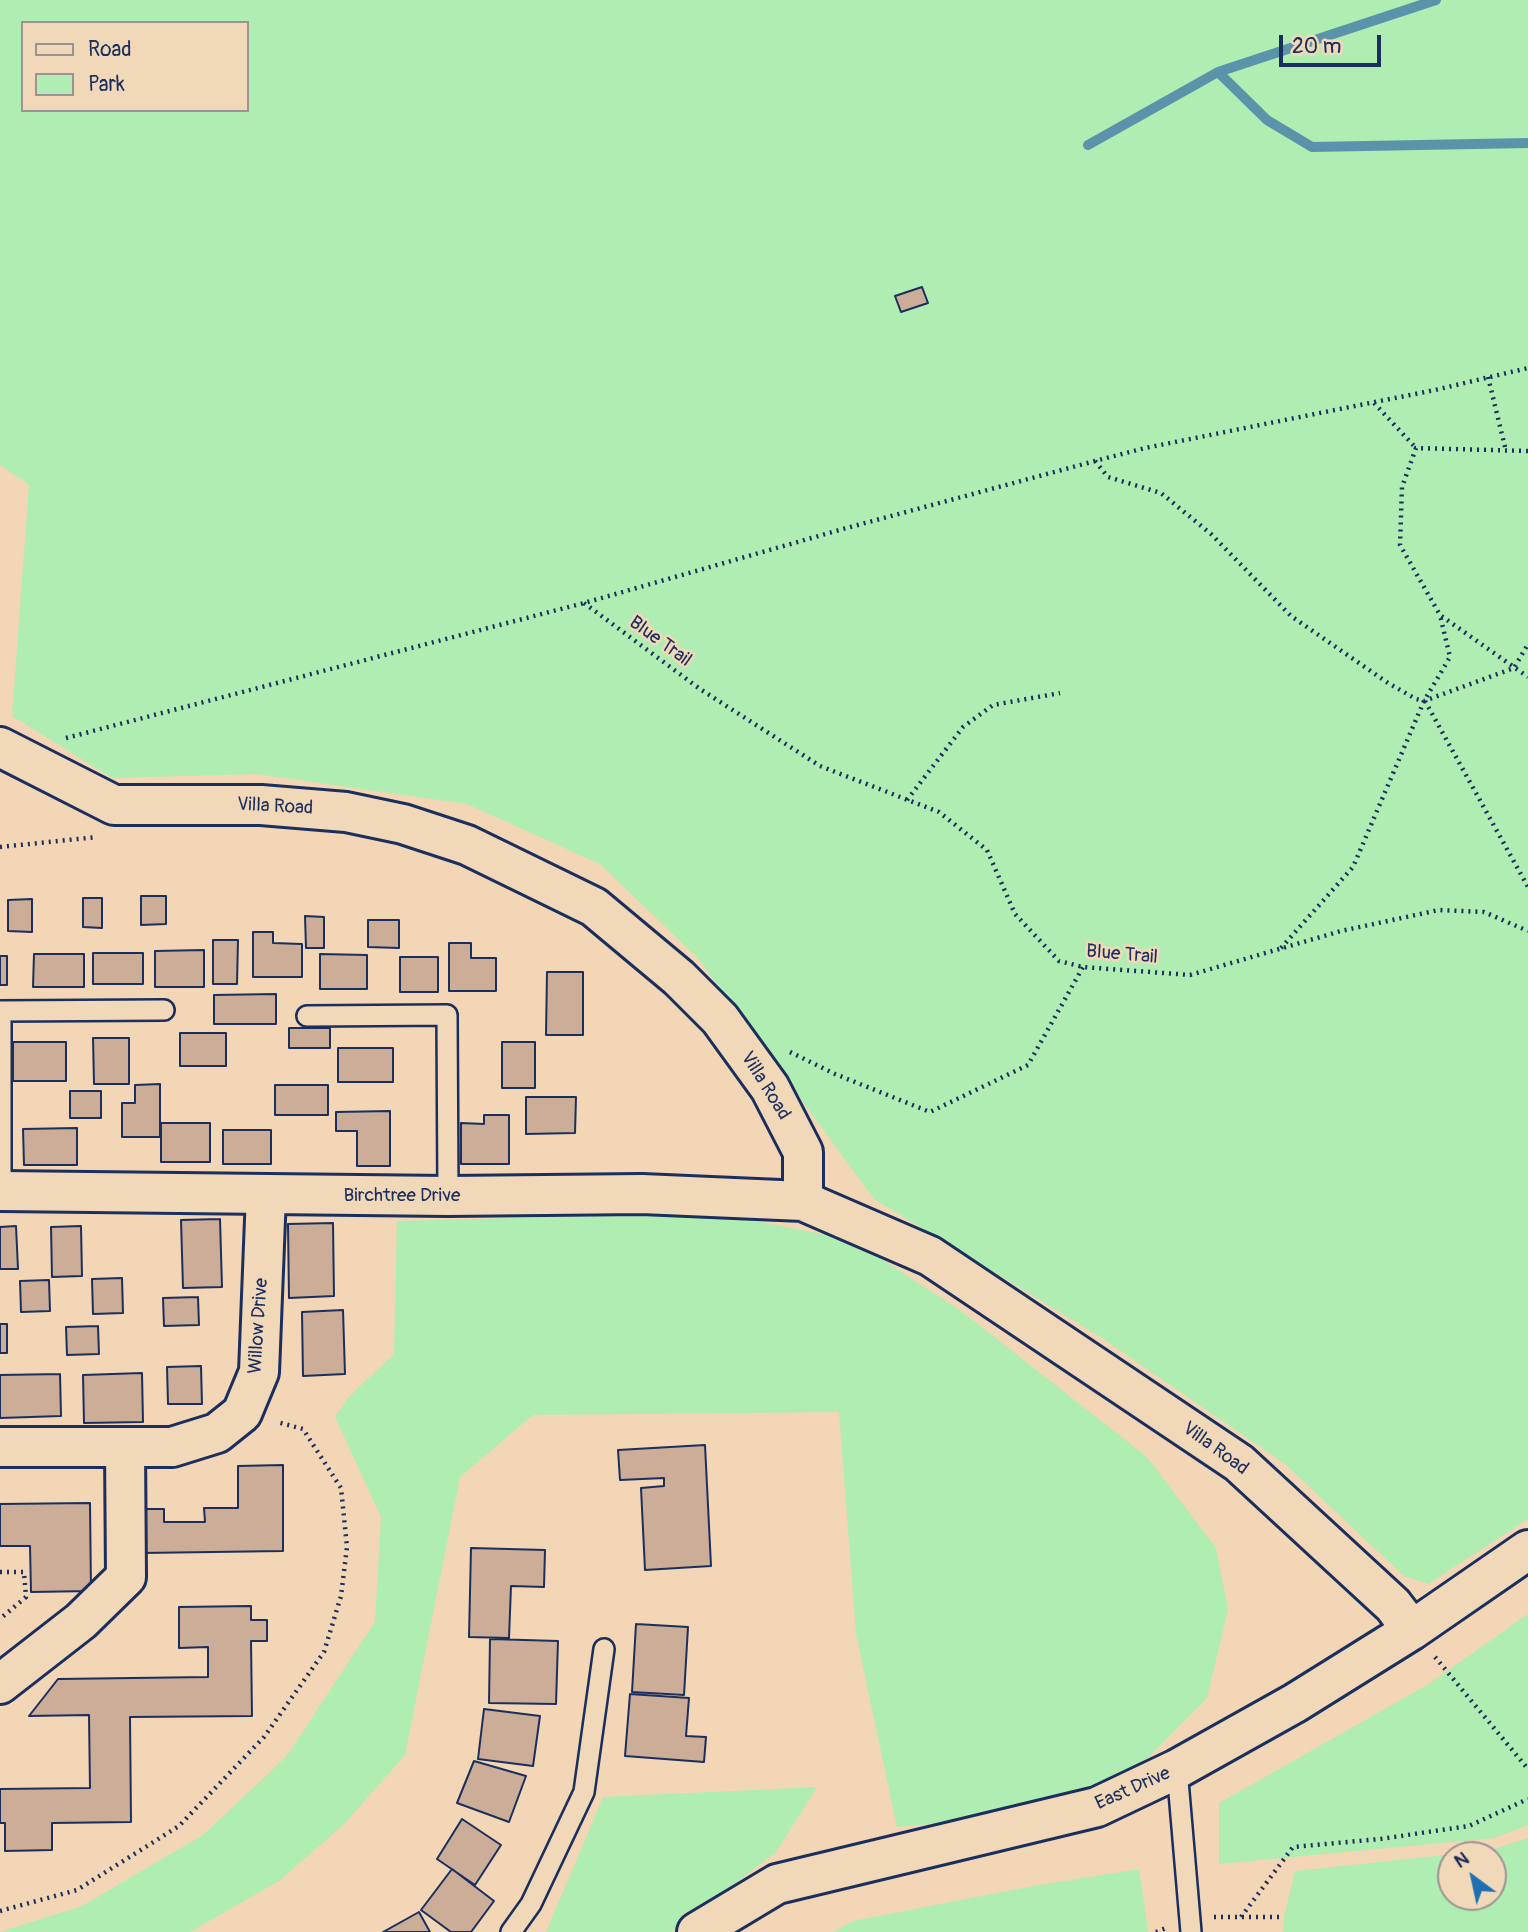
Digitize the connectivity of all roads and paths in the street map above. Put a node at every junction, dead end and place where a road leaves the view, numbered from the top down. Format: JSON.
{"nodes":[{"id":1,"x":1528,"y":368,"type":"edge"},
{"id":2,"x":1488,"y":377,"type":"junction"},
{"id":3,"x":1373,"y":402,"type":"junction"},
{"id":4,"x":1416,"y":448,"type":"junction"},
{"id":5,"x":1506,"y":451,"type":"junction"},
{"id":6,"x":1528,"y":451,"type":"edge"},
{"id":7,"x":1095,"y":461,"type":"junction"},
{"id":8,"x":584,"y":603,"type":"junction"},
{"id":9,"x":1440,"y":615,"type":"junction"},
{"id":10,"x":1528,"y":644,"type":"edge"},
{"id":11,"x":1514,"y":668,"type":"junction"},
{"id":12,"x":1528,"y":677,"type":"edge"},
{"id":13,"x":1060,"y":693,"type":"dead end"},
{"id":14,"x":1424,"y":701,"type":"junction"},
{"id":15,"x":5,"y":750,"type":"edge"},
{"id":16,"x":907,"y":800,"type":"junction"},
{"id":17,"x":1528,"y":887,"type":"edge"},
{"id":18,"x":1528,"y":931,"type":"edge"},
{"id":19,"x":1280,"y":948,"type":"junction"},
{"id":20,"x":1083,"y":967,"type":"junction"},
{"id":21,"x":164,"y":1010,"type":"dead end"},
{"id":22,"x":307,"y":1016,"type":"dead end"},
{"id":23,"x":789,"y":1052,"type":"dead end"},
{"id":24,"x":0,"y":1191,"type":"edge"},
{"id":25,"x":266,"y":1194,"type":"junction"},
{"id":26,"x":448,"y":1196,"type":"junction"},
{"id":27,"x":803,"y":1201,"type":"junction"},
{"id":28,"x":242,"y":1412,"type":"junction"},
{"id":29,"x":0,"y":1447,"type":"edge"},
{"id":30,"x":125,"y":1448,"type":"junction"},
{"id":31,"x":1528,"y":1550,"type":"edge"},
{"id":32,"x":0,"y":1572,"type":"edge"},
{"id":33,"x":0,"y":1619,"type":"edge"},
{"id":34,"x":1412,"y":1630,"type":"junction"},
{"id":35,"x":604,"y":1649,"type":"dead end"},
{"id":36,"x":0,"y":1684,"type":"edge"},
{"id":37,"x":1177,"y":1769,"type":"junction"},
{"id":38,"x":1528,"y":1769,"type":"edge"},
{"id":39,"x":1528,"y":1799,"type":"edge"},
{"id":40,"x":0,"y":1911,"type":"edge"},
{"id":41,"x":1241,"y":1917,"type":"dead end"},
{"id":42,"x":511,"y":1932,"type":"edge"},
{"id":43,"x":697,"y":1932,"type":"edge"},
{"id":44,"x":1191,"y":1932,"type":"edge"}],
"edges":[{"from":1,"to":2,"type":"path"},
{"from":2,"to":3,"type":"path"},
{"from":2,"to":5,"type":"path"},
{"from":3,"to":4,"type":"path"},
{"from":3,"to":7,"type":"path"},
{"from":4,"to":5,"type":"path"},
{"from":4,"to":9,"type":"path"},
{"from":5,"to":6,"type":"path"},
{"from":7,"to":8,"type":"path"},
{"from":7,"to":14,"type":"path"},
{"from":8,"to":15,"type":"path"},
{"from":8,"to":16,"type":"path","name":"Blue Trail"},
{"from":9,"to":11,"type":"path"},
{"from":9,"to":14,"type":"path"},
{"from":10,"to":11,"type":"path"},
{"from":11,"to":12,"type":"path"},
{"from":11,"to":14,"type":"path"},
{"from":13,"to":16,"type":"path"},
{"from":14,"to":17,"type":"path"},
{"from":14,"to":19,"type":"path"},
{"from":15,"to":27,"type":"street","name":"Villa Road"},
{"from":16,"to":20,"type":"path","name":"Blue Trail"},
{"from":18,"to":19,"type":"path","name":"Blue Trail"},
{"from":19,"to":20,"type":"path","name":"Blue Trail"},
{"from":20,"to":23,"type":"path"},
{"from":21,"to":24,"type":"lane"},
{"from":22,"to":26,"type":"lane"},
{"from":24,"to":25,"type":"street","name":"Birchtree Drive"},
{"from":25,"to":26,"type":"street","name":"Birchtree Drive"},
{"from":25,"to":28,"type":"street","name":"Willow Drive"},
{"from":26,"to":27,"type":"street","name":"Birchtree Drive"},
{"from":27,"to":34,"type":"street","name":"Villa Road"},
{"from":28,"to":30,"type":"street","name":"Willow Drive"},
{"from":28,"to":40,"type":"path"},
{"from":29,"to":30,"type":"street","name":"Willow Drive"},
{"from":30,"to":36,"type":"street"},
{"from":31,"to":34,"type":"street","name":"East Drive"},
{"from":32,"to":33,"type":"path"},
{"from":34,"to":37,"type":"street","name":"East Drive"},
{"from":34,"to":38,"type":"path"},
{"from":35,"to":42,"type":"lane"},
{"from":37,"to":43,"type":"street","name":"East Drive"},
{"from":37,"to":44,"type":"lane"},
{"from":39,"to":41,"type":"path"}]}
